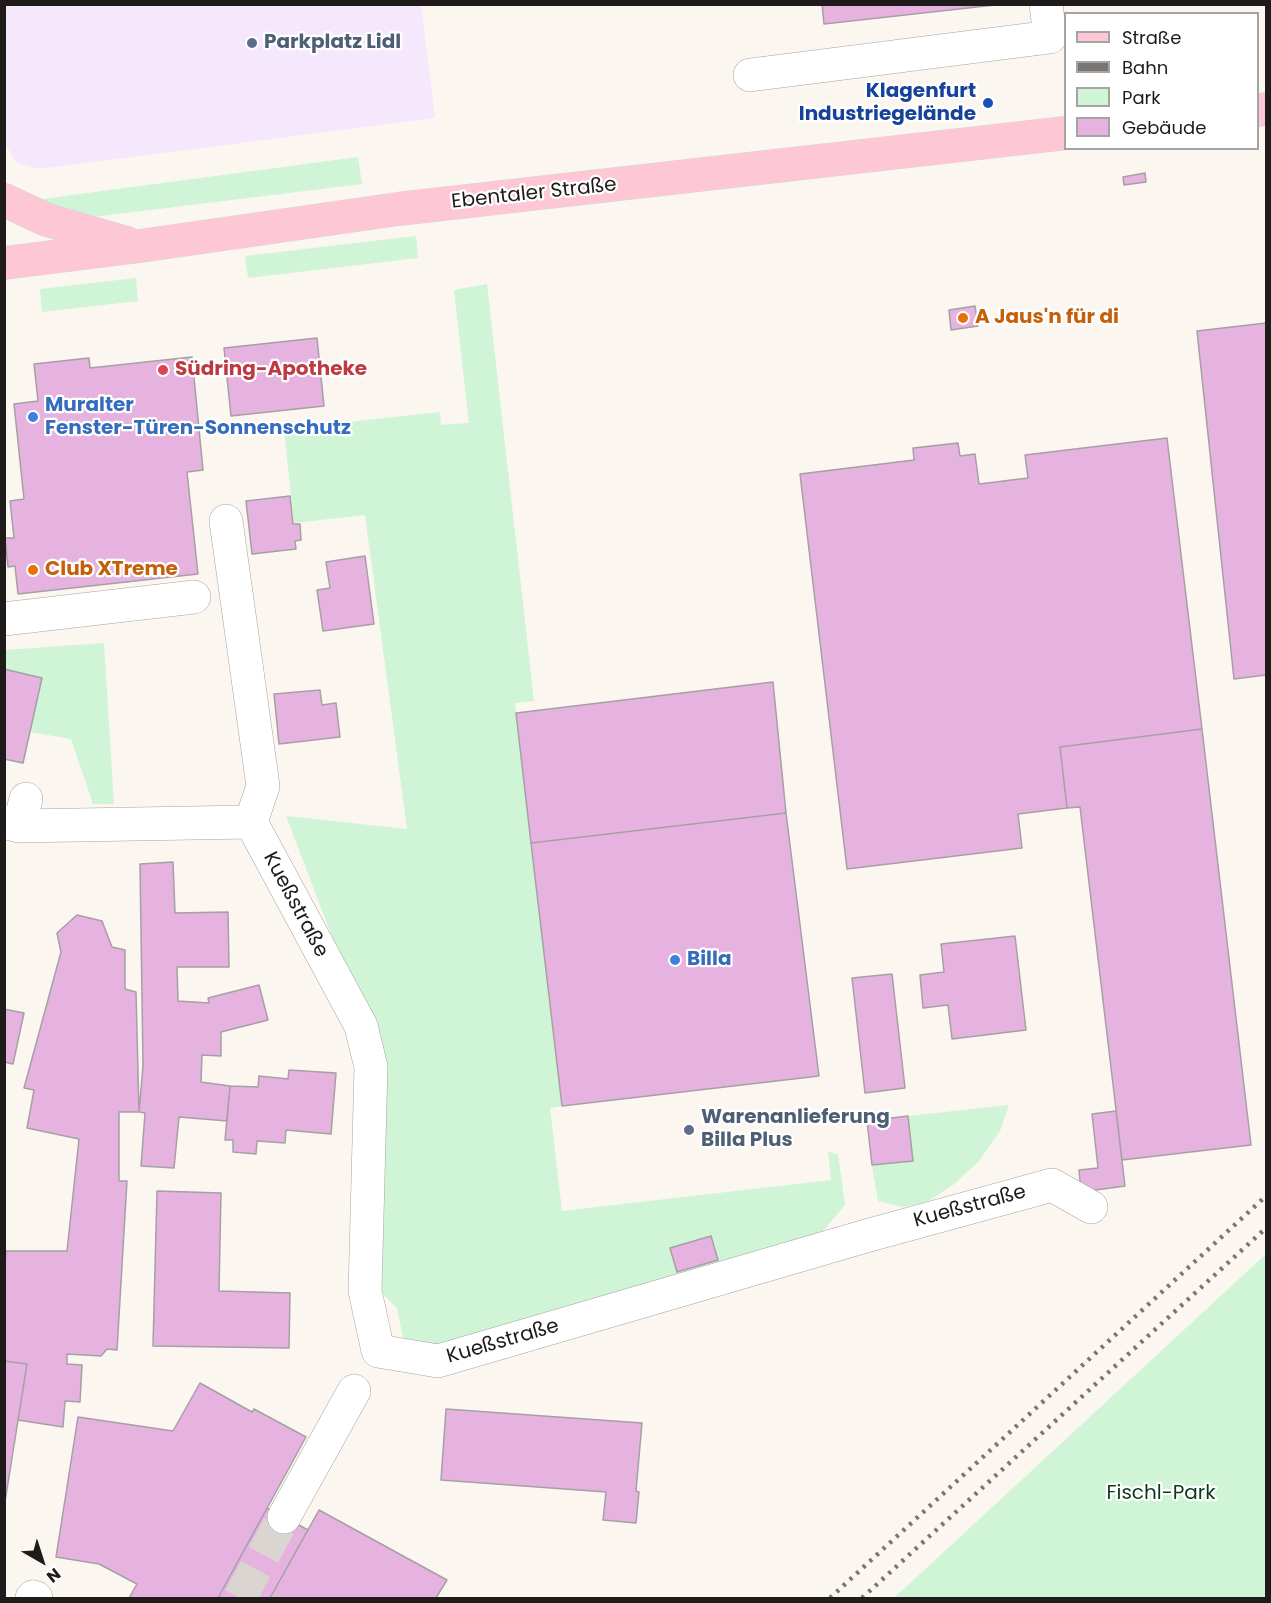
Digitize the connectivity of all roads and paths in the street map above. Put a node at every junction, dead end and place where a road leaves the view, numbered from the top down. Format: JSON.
{"nodes":[{"id":1,"x":1046,"y":4,"type":"edge"},
{"id":2,"x":750,"y":75,"type":"dead end"},
{"id":3,"x":1064,"y":133,"type":"edge"},
{"id":4,"x":4,"y":200,"type":"edge"},
{"id":5,"x":140,"y":246,"type":"junction"},
{"id":6,"x":4,"y":264,"type":"edge"},
{"id":7,"x":226,"y":521,"type":"dead end"},
{"id":8,"x":194,"y":597,"type":"dead end"},
{"id":9,"x":4,"y":619,"type":"edge"},
{"id":10,"x":16,"y":816,"type":"edge"},
{"id":11,"x":251,"y":822,"type":"junction"},
{"id":12,"x":1091,"y":1207,"type":"dead end"},
{"id":13,"x":354,"y":1391,"type":"dead end"},
{"id":14,"x":284,"y":1517,"type":"tunnel mouth"}],
"edges":[{"from":1,"to":2,"type":"street"},
{"from":3,"to":5,"type":"main road","name":"Ebentaler Straße"},
{"from":4,"to":5,"type":"main road"},
{"from":5,"to":6,"type":"main road","name":"Ebentaler Straße"},
{"from":7,"to":11,"type":"street"},
{"from":8,"to":9,"type":"street"},
{"from":10,"to":11,"type":"street"},
{"from":11,"to":12,"type":"street","name":"Kueßstraße"},
{"from":13,"to":14,"type":"street"}]}
